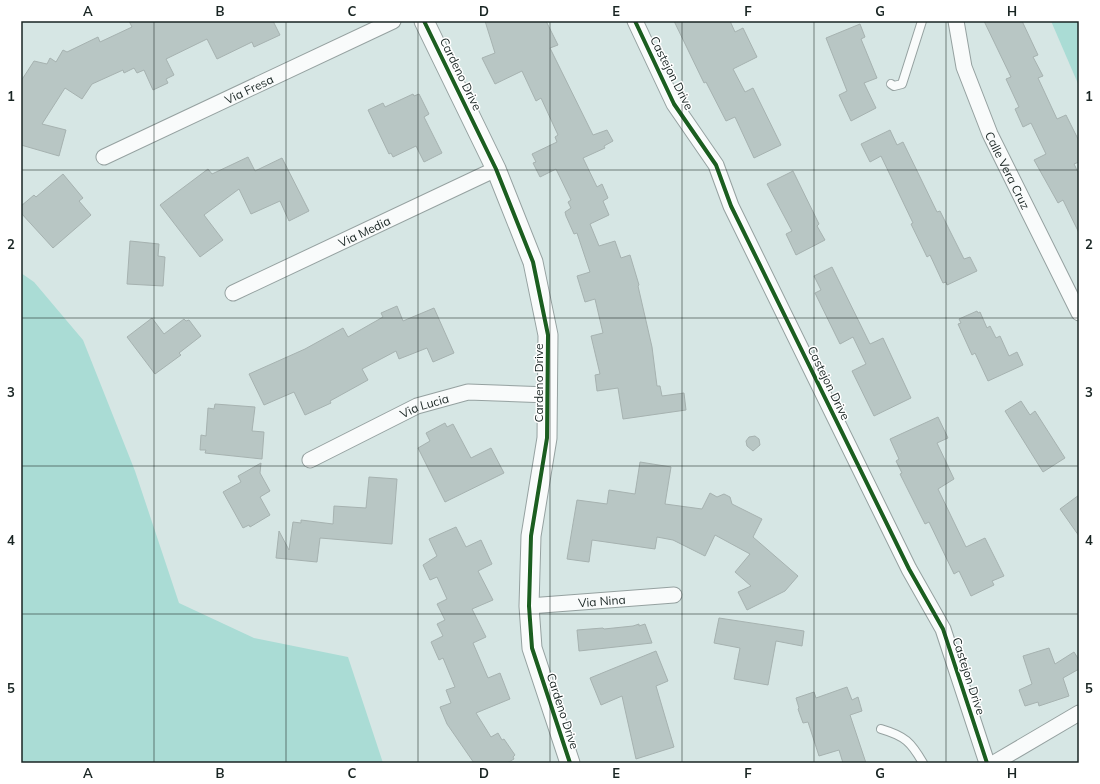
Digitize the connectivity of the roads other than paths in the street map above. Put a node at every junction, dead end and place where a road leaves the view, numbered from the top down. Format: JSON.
{"nodes":[{"id":1,"x":393,"y":21,"type":"edge"},
{"id":2,"x":424,"y":21,"type":"edge"},
{"id":3,"x":635,"y":21,"type":"edge"},
{"id":4,"x":922,"y":21,"type":"edge"},
{"id":5,"x":956,"y":21,"type":"edge"},
{"id":6,"x":891,"y":84,"type":"dead end"},
{"id":7,"x":104,"y":157,"type":"dead end"},
{"id":8,"x":496,"y":169,"type":"junction"},
{"id":9,"x":233,"y":293,"type":"dead end"},
{"id":10,"x":1079,"y":313,"type":"edge"},
{"id":11,"x":549,"y":395,"type":"junction"},
{"id":12,"x":310,"y":460,"type":"dead end"},
{"id":13,"x":674,"y":595,"type":"dead end"},
{"id":14,"x":529,"y":606,"type":"junction"},
{"id":15,"x":1079,"y":713,"type":"edge"},
{"id":16,"x":881,"y":729,"type":"dead end"},
{"id":17,"x":570,"y":763,"type":"edge"},
{"id":18,"x":923,"y":763,"type":"edge"},
{"id":19,"x":987,"y":763,"type":"edge"},
{"id":20,"x":994,"y":763,"type":"edge"}],
"edges":[{"from":1,"to":7,"type":"street","name":"Via Fresa"},
{"from":2,"to":8,"type":"street","name":"Cardeno Drive"},
{"from":3,"to":19,"type":"street","name":"Castejon Drive"},
{"from":4,"to":6,"type":"lane"},
{"from":5,"to":10,"type":"street","name":"Calle Vera Cruz"},
{"from":8,"to":9,"type":"street","name":"Via Media"},
{"from":8,"to":11,"type":"street","name":"Cardeno Drive"},
{"from":11,"to":12,"type":"street","name":"Via Lucia"},
{"from":11,"to":14,"type":"street","name":"Cardeno Drive"},
{"from":13,"to":14,"type":"street","name":"Via Nina"},
{"from":14,"to":17,"type":"street","name":"Cardeno Drive"},
{"from":15,"to":20,"type":"street"},
{"from":16,"to":18,"type":"lane"}]}
